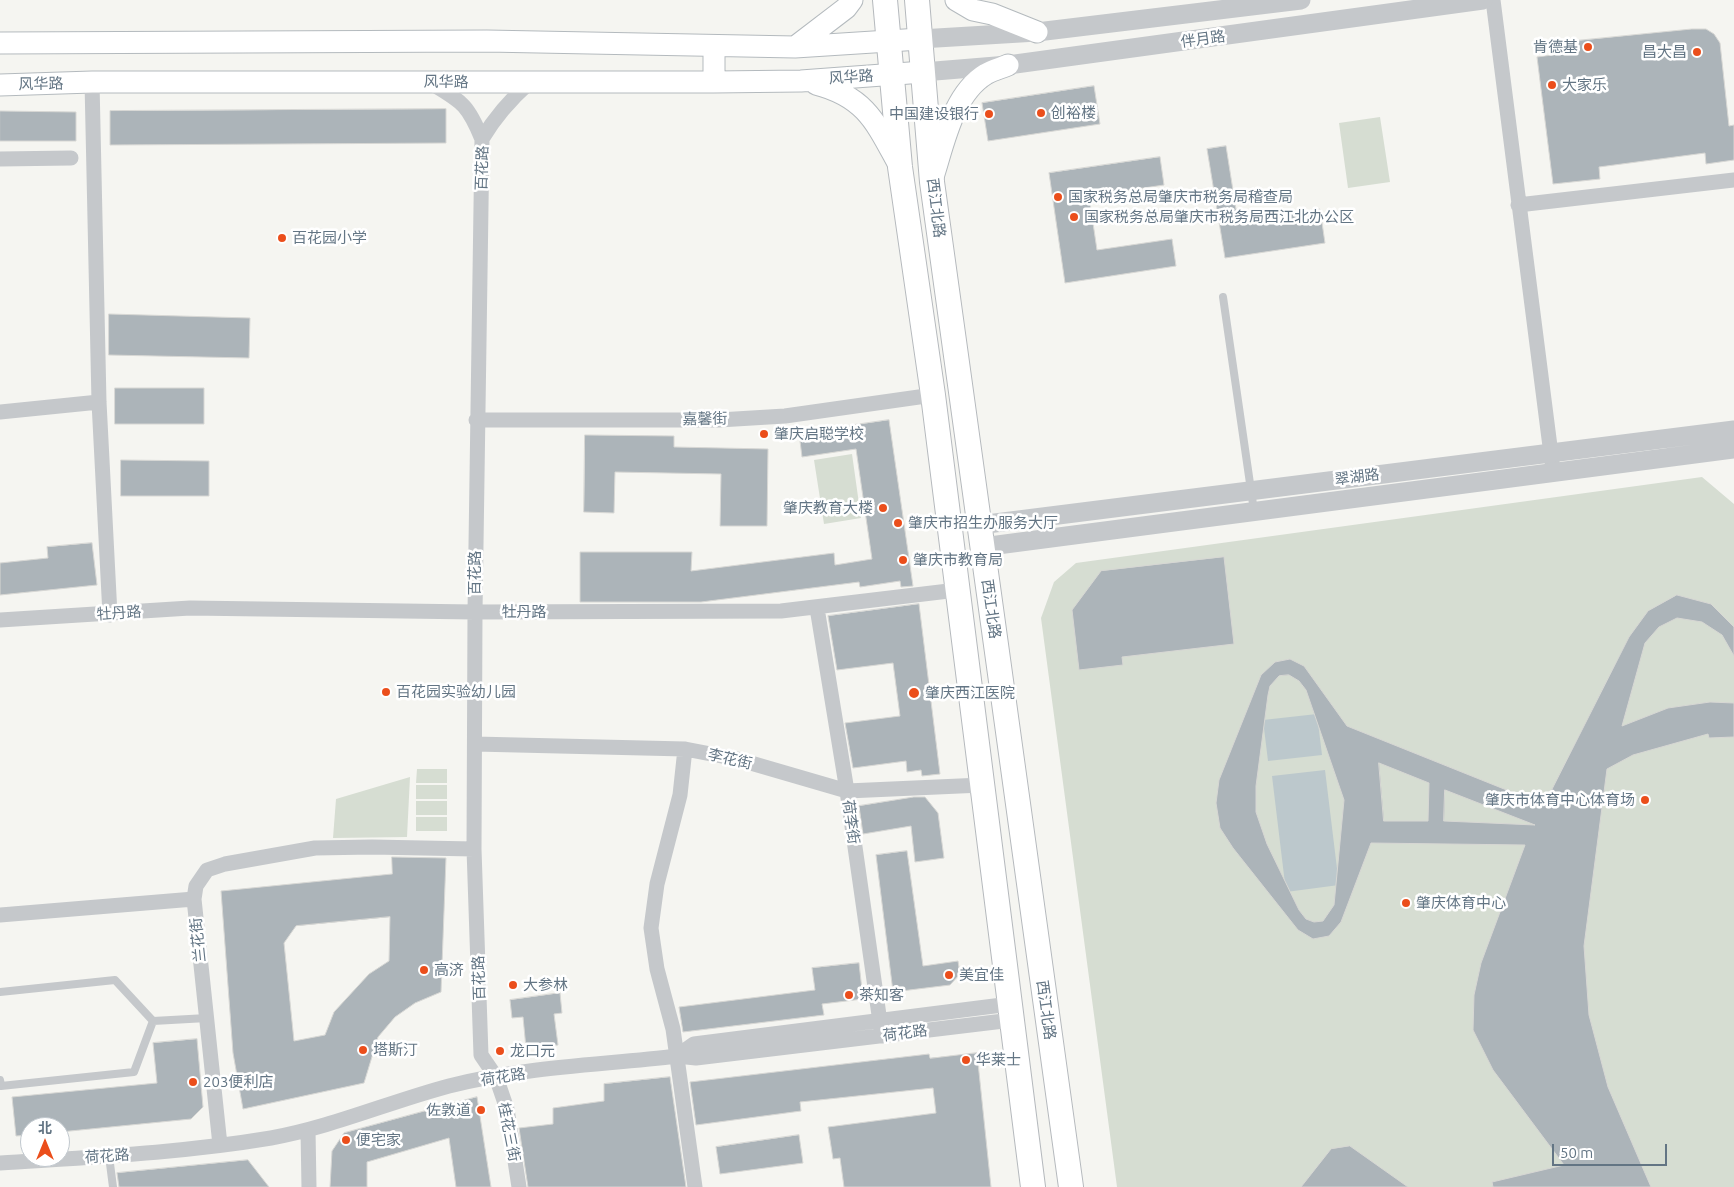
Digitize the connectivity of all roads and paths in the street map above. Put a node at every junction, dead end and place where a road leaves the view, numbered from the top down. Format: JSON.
{"nodes":[{"id":1,"x":852,"y":0,"type":"edge"},
{"id":2,"x":885,"y":0,"type":"edge"},
{"id":3,"x":917,"y":0,"type":"edge"},
{"id":4,"x":956,"y":0,"type":"edge"},
{"id":5,"x":1301,"y":0,"type":"edge"},
{"id":6,"x":1483,"y":0,"type":"edge"},
{"id":7,"x":1492,"y":0,"type":"edge"},
{"id":8,"x":1037,"y":32,"type":"junction"},
{"id":9,"x":920,"y":39,"type":"junction"},
{"id":10,"x":888,"y":41,"type":"junction"},
{"id":11,"x":0,"y":43,"type":"edge"},
{"id":12,"x":714,"y":46,"type":"junction"},
{"id":13,"x":795,"y":47,"type":"junction"},
{"id":14,"x":1008,"y":65,"type":"junction"},
{"id":15,"x":923,"y":72,"type":"junction"},
{"id":16,"x":892,"y":74,"type":"junction"},
{"id":17,"x":801,"y":81,"type":"junction"},
{"id":18,"x":92,"y":82,"type":"junction"},
{"id":19,"x":428,"y":82,"type":"junction"},
{"id":20,"x":530,"y":82,"type":"junction"},
{"id":21,"x":714,"y":82,"type":"junction"},
{"id":22,"x":0,"y":85,"type":"edge"},
{"id":23,"x":482,"y":139,"type":"junction"},
{"id":24,"x":71,"y":158,"type":"dead end"},
{"id":25,"x":0,"y":159,"type":"edge"},
{"id":26,"x":900,"y":167,"type":"junction"},
{"id":27,"x":1734,"y":180,"type":"edge"},
{"id":28,"x":932,"y":182,"type":"junction"},
{"id":29,"x":1518,"y":205,"type":"junction"},
{"id":30,"x":936,"y":214,"type":"junction"},
{"id":31,"x":908,"y":219,"type":"junction"},
{"id":32,"x":1223,"y":297,"type":"dead end"},
{"id":33,"x":932,"y":396,"type":"junction"},
{"id":34,"x":99,"y":402,"type":"junction"},
{"id":35,"x":0,"y":412,"type":"edge"},
{"id":36,"x":476,"y":420,"type":"junction"},
{"id":37,"x":1734,"y":430,"type":"edge"},
{"id":38,"x":1734,"y":449,"type":"edge"},
{"id":39,"x":1550,"y":453,"type":"junction"},
{"id":40,"x":1553,"y":473,"type":"junction"},
{"id":41,"x":1251,"y":491,"type":"junction"},
{"id":42,"x":1254,"y":511,"type":"junction"},
{"id":43,"x":981,"y":536,"type":"junction"},
{"id":44,"x":957,"y":590,"type":"junction"},
{"id":45,"x":817,"y":608,"type":"junction"},
{"id":46,"x":475,"y":612,"type":"junction"},
{"id":47,"x":110,"y":615,"type":"junction"},
{"id":48,"x":0,"y":620,"type":"edge"},
{"id":49,"x":475,"y":744,"type":"junction"},
{"id":50,"x":685,"y":749,"type":"junction"},
{"id":51,"x":982,"y":785,"type":"junction"},
{"id":52,"x":847,"y":791,"type":"junction"},
{"id":53,"x":474,"y":849,"type":"junction"},
{"id":54,"x":194,"y":899,"type":"junction"},
{"id":55,"x":0,"y":915,"type":"edge"},
{"id":56,"x":0,"y":992,"type":"edge"},
{"id":57,"x":1011,"y":1012,"type":"junction"},
{"id":58,"x":207,"y":1018,"type":"junction"},
{"id":59,"x":153,"y":1021,"type":"junction"},
{"id":60,"x":881,"y":1028,"type":"junction"},
{"id":61,"x":677,"y":1056,"type":"junction"},
{"id":62,"x":496,"y":1077,"type":"junction"},
{"id":63,"x":0,"y":1080,"type":"edge"},
{"id":64,"x":308,"y":1130,"type":"junction"},
{"id":65,"x":220,"y":1145,"type":"junction"},
{"id":66,"x":109,"y":1156,"type":"junction"},
{"id":67,"x":0,"y":1163,"type":"edge"},
{"id":68,"x":113,"y":1187,"type":"edge"},
{"id":69,"x":309,"y":1187,"type":"edge"},
{"id":70,"x":519,"y":1187,"type":"edge"},
{"id":71,"x":695,"y":1187,"type":"edge"},
{"id":72,"x":1033,"y":1187,"type":"edge"},
{"id":73,"x":1071,"y":1187,"type":"edge"}],
"edges":[{"from":1,"to":13,"type":"main road"},
{"from":2,"to":10,"type":"main road","name":"西江北路"},
{"from":3,"to":9,"type":"main road","name":"西江北路"},
{"from":4,"to":8,"type":"main road"},
{"from":5,"to":8,"type":"street","name":"伴月路"},
{"from":6,"to":14,"type":"street","name":"伴月路"},
{"from":7,"to":29,"type":"street"},
{"from":8,"to":9,"type":"street","name":"伴月路"},
{"from":9,"to":10,"type":"main road"},
{"from":9,"to":15,"type":"main road","name":"西江北路"},
{"from":10,"to":13,"type":"main road"},
{"from":10,"to":16,"type":"main road","name":"西江北路"},
{"from":11,"to":12,"type":"main road"},
{"from":12,"to":13,"type":"main road"},
{"from":12,"to":21,"type":"main road"},
{"from":14,"to":15,"type":"street","name":"伴月路"},
{"from":14,"to":28,"type":"main road"},
{"from":15,"to":16,"type":"main road","name":"风华路"},
{"from":15,"to":28,"type":"main road","name":"西江北路"},
{"from":16,"to":17,"type":"main road","name":"风华路"},
{"from":16,"to":26,"type":"main road","name":"西江北路"},
{"from":17,"to":21,"type":"main road","name":"风华路"},
{"from":17,"to":26,"type":"main road"},
{"from":18,"to":19,"type":"main road","name":"风华路"},
{"from":18,"to":22,"type":"main road","name":"风华路"},
{"from":18,"to":34,"type":"street"},
{"from":19,"to":20,"type":"main road","name":"风华路"},
{"from":19,"to":23,"type":"street"},
{"from":20,"to":21,"type":"main road","name":"风华路"},
{"from":20,"to":23,"type":"street","name":"百花路"},
{"from":23,"to":36,"type":"street","name":"百花路"},
{"from":24,"to":25,"type":"street"},
{"from":26,"to":31,"type":"main road","name":"西江北路"},
{"from":27,"to":29,"type":"street"},
{"from":28,"to":30,"type":"main road","name":"西江北路"},
{"from":29,"to":39,"type":"street"},
{"from":30,"to":31,"type":"main road"},
{"from":30,"to":43,"type":"main road","name":"西江北路"},
{"from":31,"to":33,"type":"main road","name":"西江北路"},
{"from":32,"to":41,"type":"lane"},
{"from":33,"to":36,"type":"street","name":"嘉馨街"},
{"from":33,"to":44,"type":"main road","name":"西江北路"},
{"from":34,"to":35,"type":"street"},
{"from":34,"to":47,"type":"street"},
{"from":36,"to":46,"type":"street","name":"百花路"},
{"from":37,"to":39,"type":"street","name":"翠湖路"},
{"from":38,"to":40,"type":"street","name":"翠湖路"},
{"from":39,"to":40,"type":"street"},
{"from":39,"to":41,"type":"street","name":"翠湖路"},
{"from":40,"to":42,"type":"street","name":"翠湖路"},
{"from":41,"to":42,"type":"lane"},
{"from":41,"to":43,"type":"street","name":"翠湖路"},
{"from":42,"to":43,"type":"street","name":"翠湖路"},
{"from":43,"to":73,"type":"main road","name":"西江北路"},
{"from":44,"to":45,"type":"street","name":"牡丹路"},
{"from":44,"to":51,"type":"main road","name":"西江北路"},
{"from":45,"to":46,"type":"street","name":"牡丹路"},
{"from":45,"to":52,"type":"street","name":"荷李街"},
{"from":46,"to":47,"type":"street","name":"牡丹路"},
{"from":46,"to":49,"type":"street","name":"百花路"},
{"from":47,"to":48,"type":"street","name":"牡丹路"},
{"from":49,"to":50,"type":"street","name":"李花街"},
{"from":49,"to":53,"type":"street","name":"百花路"},
{"from":50,"to":52,"type":"street","name":"李花街"},
{"from":50,"to":61,"type":"street"},
{"from":51,"to":52,"type":"street","name":"李花街"},
{"from":51,"to":57,"type":"main road","name":"西江北路"},
{"from":52,"to":60,"type":"street","name":"荷李街"},
{"from":53,"to":54,"type":"street"},
{"from":53,"to":62,"type":"street","name":"百花路"},
{"from":54,"to":55,"type":"street","name":"兰花街"},
{"from":54,"to":58,"type":"street","name":"兰花街"},
{"from":56,"to":59,"type":"lane"},
{"from":57,"to":60,"type":"street","name":"荷花路"},
{"from":57,"to":72,"type":"main road","name":"西江北路"},
{"from":58,"to":59,"type":"lane"},
{"from":58,"to":65,"type":"street","name":"兰花街"},
{"from":59,"to":63,"type":"lane"},
{"from":60,"to":61,"type":"street","name":"荷花路"},
{"from":61,"to":62,"type":"street","name":"荷花路"},
{"from":61,"to":71,"type":"street"},
{"from":62,"to":64,"type":"street","name":"荷花路"},
{"from":62,"to":70,"type":"street","name":"桂花三街"},
{"from":64,"to":65,"type":"street","name":"荷花路"},
{"from":64,"to":69,"type":"street"},
{"from":65,"to":66,"type":"street","name":"荷花路"},
{"from":66,"to":67,"type":"street","name":"荷花路"},
{"from":66,"to":68,"type":"lane"}]}
